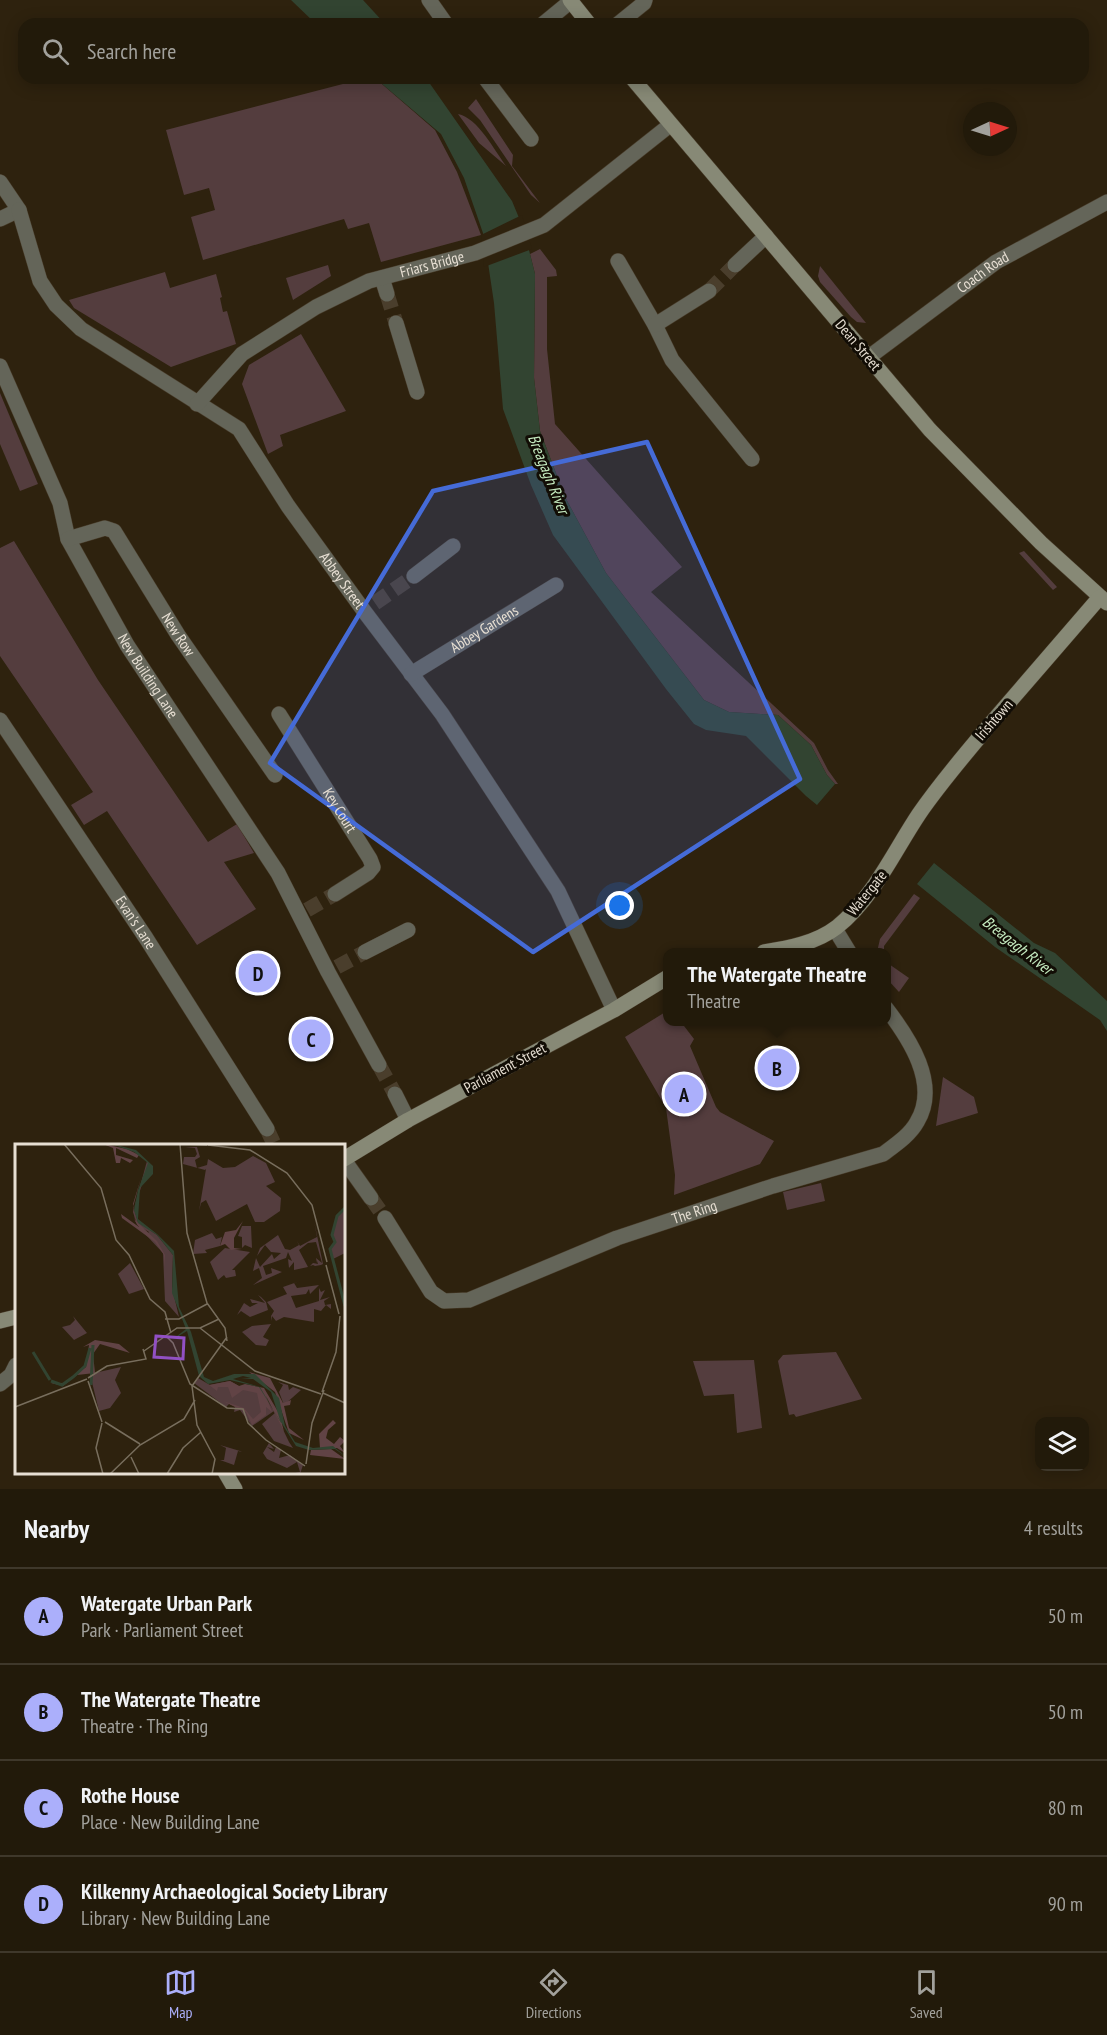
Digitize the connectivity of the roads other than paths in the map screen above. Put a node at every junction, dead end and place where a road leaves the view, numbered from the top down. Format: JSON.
{"nodes":[{"id":1,"x":429,"y":0,"type":"edge"},
{"id":2,"x":571,"y":0,"type":"edge"},
{"id":3,"x":645,"y":0,"type":"edge"},
{"id":4,"x":442,"y":18,"type":"edge"},
{"id":5,"x":550,"y":18,"type":"edge"},
{"id":6,"x":584,"y":18,"type":"edge"},
{"id":7,"x":625,"y":18,"type":"edge"},
{"id":8,"x":489,"y":84,"type":"edge"},
{"id":9,"x":637,"y":84,"type":"edge"},
{"id":10,"x":670,"y":125,"type":"junction"},
{"id":11,"x":531,"y":139,"type":"dead end"},
{"id":12,"x":0,"y":183,"type":"edge"},
{"id":13,"x":1107,"y":202,"type":"edge"},
{"id":14,"x":19,"y":210,"type":"junction"},
{"id":15,"x":0,"y":219,"type":"edge"},
{"id":16,"x":766,"y":236,"type":"junction"},
{"id":17,"x":618,"y":261,"type":"dead end"},
{"id":18,"x":735,"y":265,"type":"tunnel mouth"},
{"id":19,"x":382,"y":278,"type":"junction"},
{"id":20,"x":709,"y":291,"type":"tunnel mouth"},
{"id":21,"x":387,"y":294,"type":"tunnel mouth"},
{"id":22,"x":396,"y":322,"type":"tunnel mouth"},
{"id":23,"x":655,"y":325,"type":"junction"},
{"id":24,"x":869,"y":357,"type":"junction"},
{"id":25,"x":0,"y":366,"type":"edge"},
{"id":26,"x":417,"y":392,"type":"dead end"},
{"id":27,"x":197,"y":404,"type":"junction"},
{"id":28,"x":752,"y":459,"type":"dead end"},
{"id":29,"x":68,"y":539,"type":"junction"},
{"id":30,"x":453,"y":546,"type":"dead end"},
{"id":31,"x":414,"y":576,"type":"tunnel mouth"},
{"id":32,"x":556,"y":585,"type":"dead end"},
{"id":33,"x":1104,"y":600,"type":"edge"},
{"id":34,"x":411,"y":674,"type":"junction"},
{"id":35,"x":279,"y":714,"type":"dead end"},
{"id":36,"x":0,"y":720,"type":"edge"},
{"id":37,"x":275,"y":775,"type":"dead end"},
{"id":38,"x":897,"y":851,"type":"joint"},
{"id":39,"x":334,"y":894,"type":"tunnel mouth"},
{"id":40,"x":835,"y":929,"type":"junction"},
{"id":41,"x":408,"y":930,"type":"dead end"},
{"id":42,"x":789,"y":948,"type":"edge"},
{"id":43,"x":847,"y":948,"type":"edge"},
{"id":44,"x":366,"y":952,"type":"tunnel mouth"},
{"id":45,"x":663,"y":980,"type":"edge"},
{"id":46,"x":614,"y":1010,"type":"junction"},
{"id":47,"x":891,"y":1014,"type":"edge"},
{"id":48,"x":379,"y":1065,"type":"tunnel mouth"},
{"id":49,"x":395,"y":1094,"type":"tunnel mouth"},
{"id":50,"x":408,"y":1119,"type":"junction"},
{"id":51,"x":267,"y":1129,"type":"tunnel mouth"},
{"id":52,"x":345,"y":1159,"type":"edge"},
{"id":53,"x":345,"y":1161,"type":"edge"},
{"id":54,"x":371,"y":1198,"type":"tunnel mouth"},
{"id":55,"x":385,"y":1218,"type":"tunnel mouth"},
{"id":56,"x":15,"y":1317,"type":"edge"},
{"id":57,"x":0,"y":1321,"type":"edge"},
{"id":58,"x":15,"y":1367,"type":"edge"},
{"id":59,"x":0,"y":1384,"type":"edge"},
{"id":60,"x":226,"y":1474,"type":"edge"},
{"id":61,"x":234,"y":1489,"type":"edge"}],
"edges":[{"from":1,"to":4,"type":"street"},
{"from":2,"to":5,"type":"street"},
{"from":2,"to":6,"type":"main road"},
{"from":3,"to":7,"type":"street"},
{"from":8,"to":11,"type":"street"},
{"from":9,"to":10,"type":"main road","name":"Dean Street"},
{"from":10,"to":16,"type":"main road","name":"Dean Street"},
{"from":10,"to":19,"type":"street","name":"Friars Bridge"},
{"from":12,"to":14,"type":"street","name":"Abbey Street"},
{"from":13,"to":24,"type":"street","name":"Coach Road"},
{"from":14,"to":15,"type":"street"},
{"from":14,"to":27,"type":"street","name":"Abbey Street"},
{"from":16,"to":18,"type":"street"},
{"from":16,"to":24,"type":"main road","name":"Dean Street"},
{"from":17,"to":23,"type":"street"},
{"from":19,"to":21,"type":"street"},
{"from":19,"to":27,"type":"street","name":"Friars Bridge"},
{"from":20,"to":23,"type":"street"},
{"from":22,"to":26,"type":"street"},
{"from":23,"to":28,"type":"street"},
{"from":24,"to":33,"type":"main road","name":"Dean Street"},
{"from":25,"to":29,"type":"street","name":"New Building Lane"},
{"from":27,"to":34,"type":"street","name":"Abbey Street"},
{"from":29,"to":37,"type":"street","name":"New Row"},
{"from":29,"to":48,"type":"street","name":"New Building Lane"},
{"from":30,"to":31,"type":"street"},
{"from":32,"to":34,"type":"street","name":"Abbey Gardens"},
{"from":33,"to":38,"type":"main road","name":"Irishtown"},
{"from":34,"to":46,"type":"street","name":"Abbey Street"},
{"from":35,"to":39,"type":"street","name":"Key Court"},
{"from":36,"to":51,"type":"street","name":"Evan's Lane"},
{"from":38,"to":40,"type":"main road","name":"Watergate"},
{"from":40,"to":42,"type":"main road","name":"Watergate"},
{"from":40,"to":43,"type":"street"},
{"from":41,"to":44,"type":"street"},
{"from":45,"to":46,"type":"main road","name":"Parliament Street"},
{"from":46,"to":50,"type":"main road","name":"Parliament Street"},
{"from":47,"to":55,"type":"street","name":"The Ring"},
{"from":49,"to":50,"type":"street"},
{"from":50,"to":52,"type":"main road","name":"Parliament Street"},
{"from":53,"to":54,"type":"street"},
{"from":56,"to":57,"type":"main road"},
{"from":58,"to":59,"type":"street"},
{"from":60,"to":61,"type":"main road"}]}
